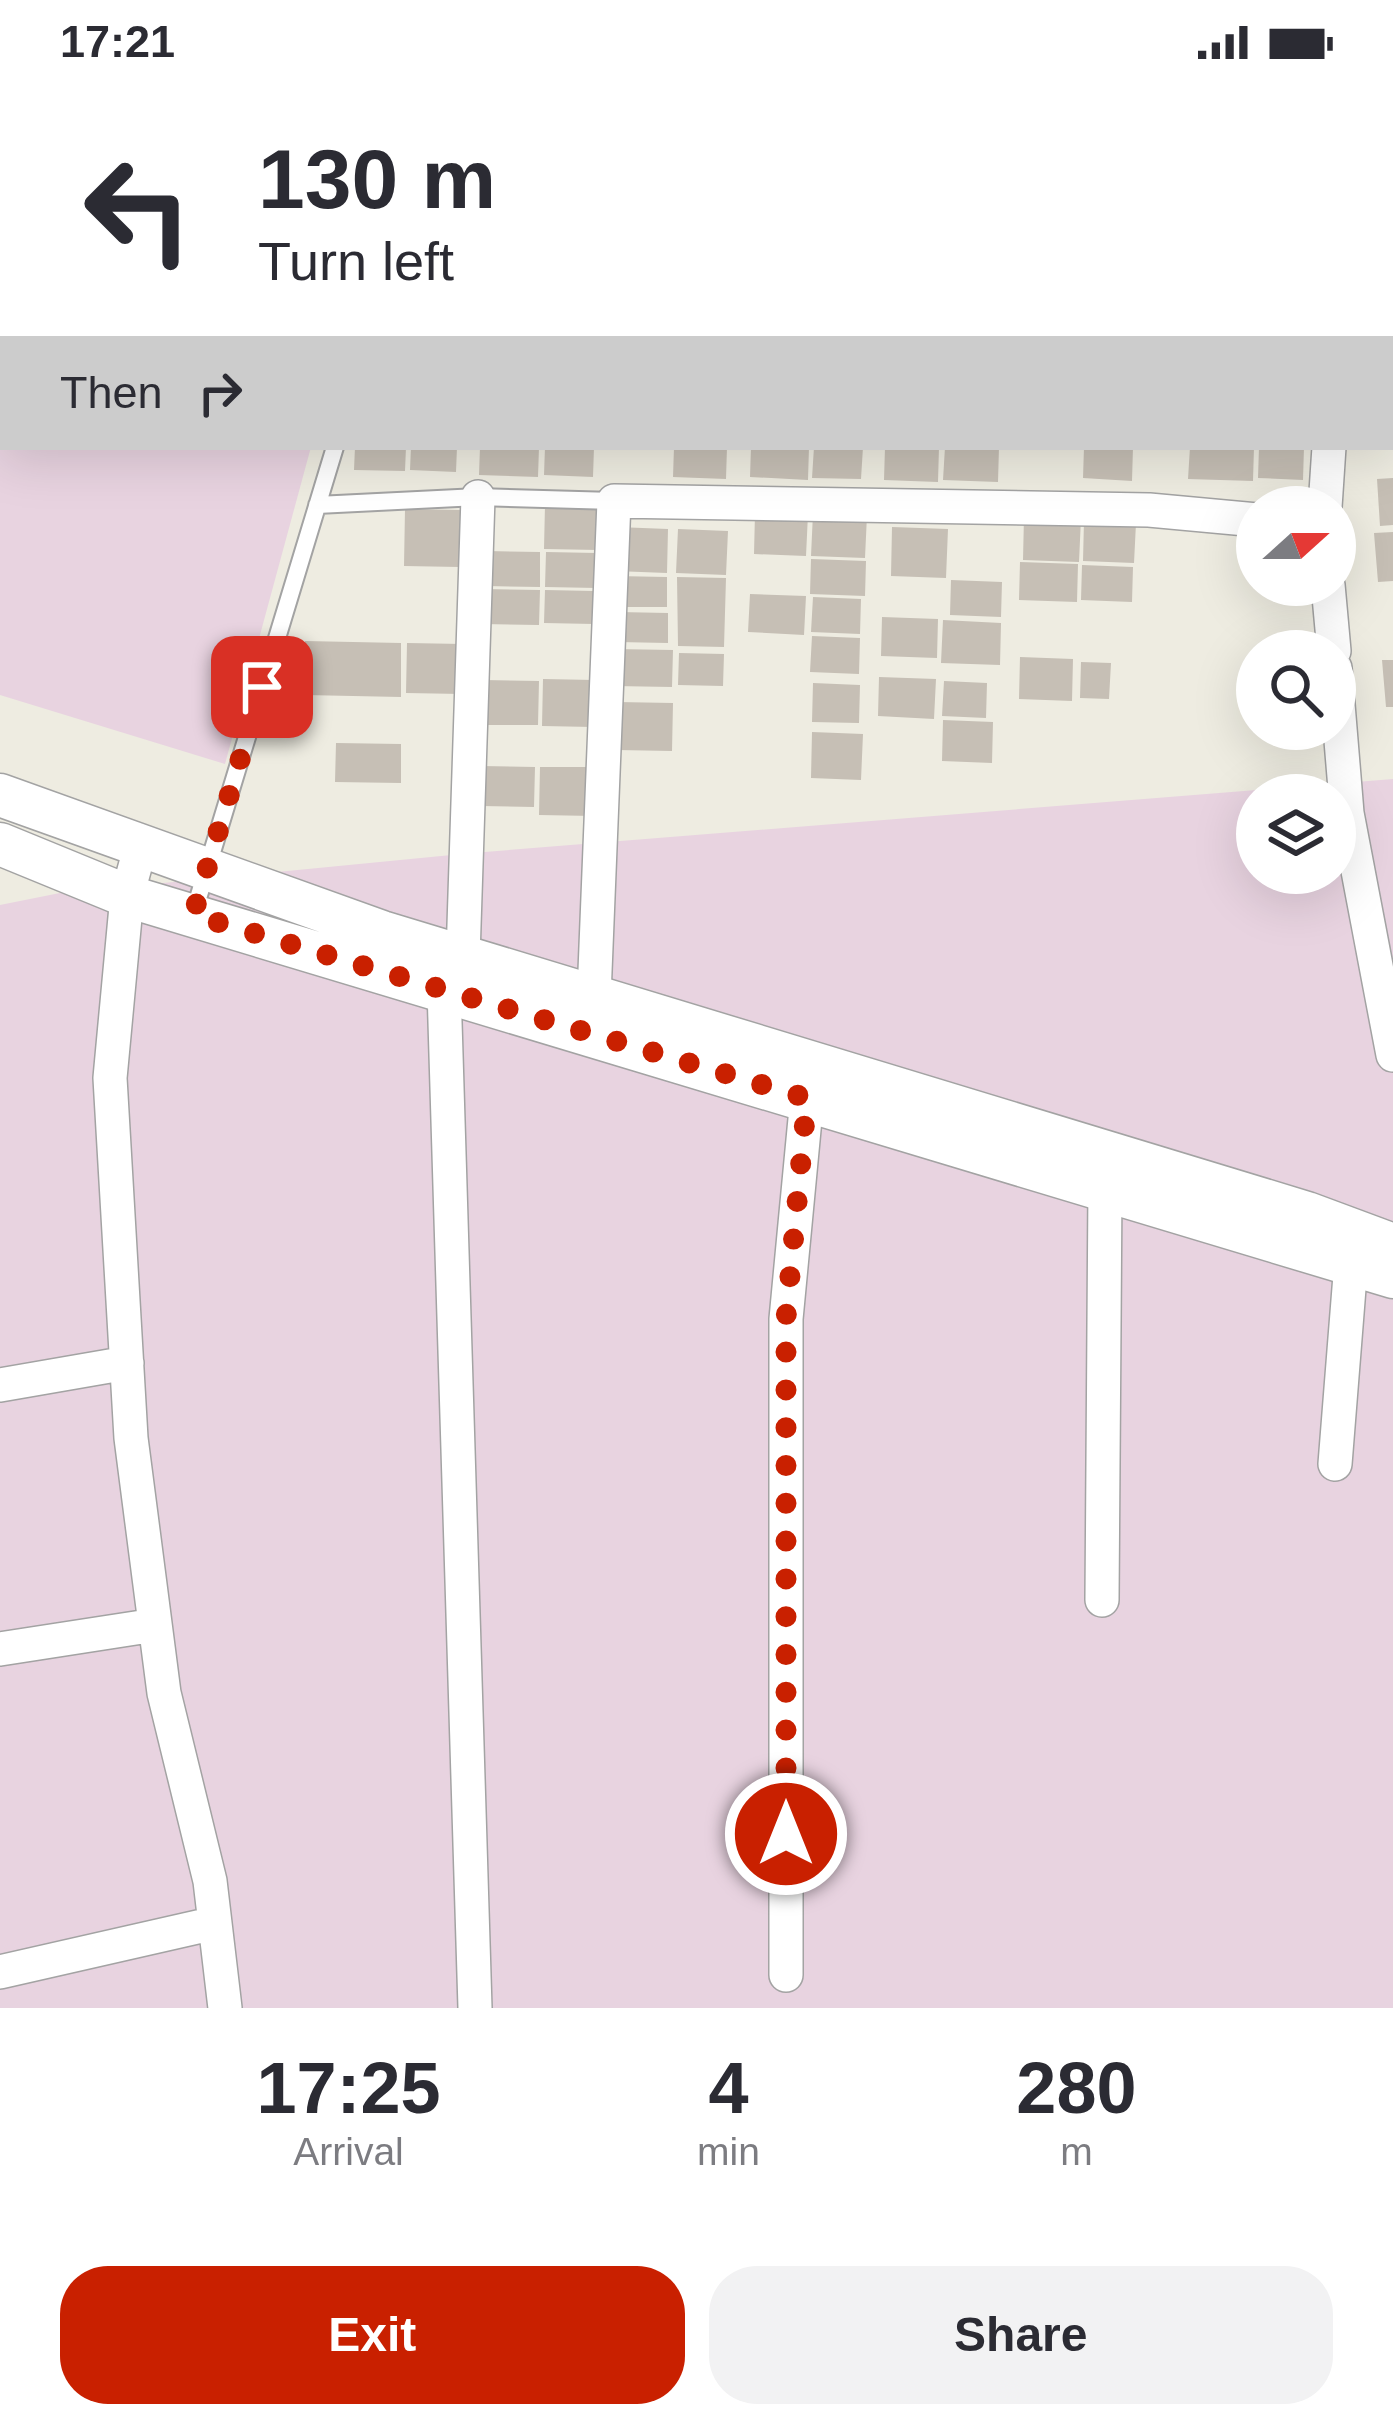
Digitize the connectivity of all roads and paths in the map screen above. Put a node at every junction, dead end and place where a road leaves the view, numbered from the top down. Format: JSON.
{"nodes":[{"id":1,"x":334,"y":450,"type":"edge"},
{"id":2,"x":1329,"y":450,"type":"edge"},
{"id":3,"x":1326,"y":486,"type":"edge"},
{"id":4,"x":478,"y":497,"type":"junction"},
{"id":5,"x":614,"y":500,"type":"junction"},
{"id":6,"x":317,"y":505,"type":"junction"},
{"id":7,"x":1236,"y":518,"type":"edge"},
{"id":8,"x":1342,"y":750,"type":"edge"},
{"id":9,"x":0,"y":795,"type":"edge"},
{"id":10,"x":0,"y":844,"type":"edge"},
{"id":11,"x":141,"y":845,"type":"junction"},
{"id":12,"x":206,"y":869,"type":"junction"},
{"id":13,"x":127,"y":896,"type":"junction"},
{"id":14,"x":193,"y":915,"type":"junction"},
{"id":15,"x":453,"y":972,"type":"junction"},
{"id":16,"x":594,"y":996,"type":"junction"},
{"id":17,"x":1393,"y":1055,"type":"edge"},
{"id":18,"x":807,"y":1098,"type":"junction"},
{"id":19,"x":1105,"y":1187,"type":"junction"},
{"id":20,"x":1393,"y":1245,"type":"edge"},
{"id":21,"x":1351,"y":1263,"type":"junction"},
{"id":22,"x":1393,"y":1277,"type":"edge"},
{"id":23,"x":127,"y":1363,"type":"junction"},
{"id":24,"x":0,"y":1385,"type":"edge"},
{"id":25,"x":1335,"y":1464,"type":"dead end"},
{"id":26,"x":1102,"y":1600,"type":"dead end"},
{"id":27,"x":155,"y":1624,"type":"junction"},
{"id":28,"x":0,"y":1649,"type":"edge"},
{"id":29,"x":215,"y":1923,"type":"junction"},
{"id":30,"x":0,"y":1972,"type":"edge"},
{"id":31,"x":786,"y":1975,"type":"dead end"},
{"id":32,"x":226,"y":2008,"type":"edge"},
{"id":33,"x":475,"y":2008,"type":"edge"}],
"edges":[{"from":1,"to":6,"type":"lane"},
{"from":2,"to":3,"type":"street"},
{"from":4,"to":5,"type":"lane"},
{"from":4,"to":6,"type":"lane"},
{"from":4,"to":15,"type":"street"},
{"from":5,"to":7,"type":"street"},
{"from":5,"to":16,"type":"street"},
{"from":6,"to":12,"type":"lane"},
{"from":8,"to":17,"type":"street"},
{"from":9,"to":11,"type":"street"},
{"from":10,"to":13,"type":"street"},
{"from":11,"to":12,"type":"street"},
{"from":11,"to":13,"type":"street"},
{"from":12,"to":14,"type":"lane"},
{"from":12,"to":15,"type":"street"},
{"from":13,"to":14,"type":"street"},
{"from":13,"to":23,"type":"street"},
{"from":14,"to":15,"type":"street"},
{"from":15,"to":16,"type":"street"},
{"from":15,"to":18,"type":"street"},
{"from":15,"to":33,"type":"street"},
{"from":16,"to":20,"type":"street"},
{"from":18,"to":19,"type":"street"},
{"from":18,"to":31,"type":"street"},
{"from":19,"to":21,"type":"street"},
{"from":19,"to":26,"type":"street"},
{"from":21,"to":22,"type":"street"},
{"from":21,"to":25,"type":"street"},
{"from":23,"to":24,"type":"street"},
{"from":23,"to":27,"type":"street"},
{"from":27,"to":28,"type":"street"},
{"from":27,"to":29,"type":"street"},
{"from":29,"to":30,"type":"street"},
{"from":29,"to":32,"type":"street"}]}
